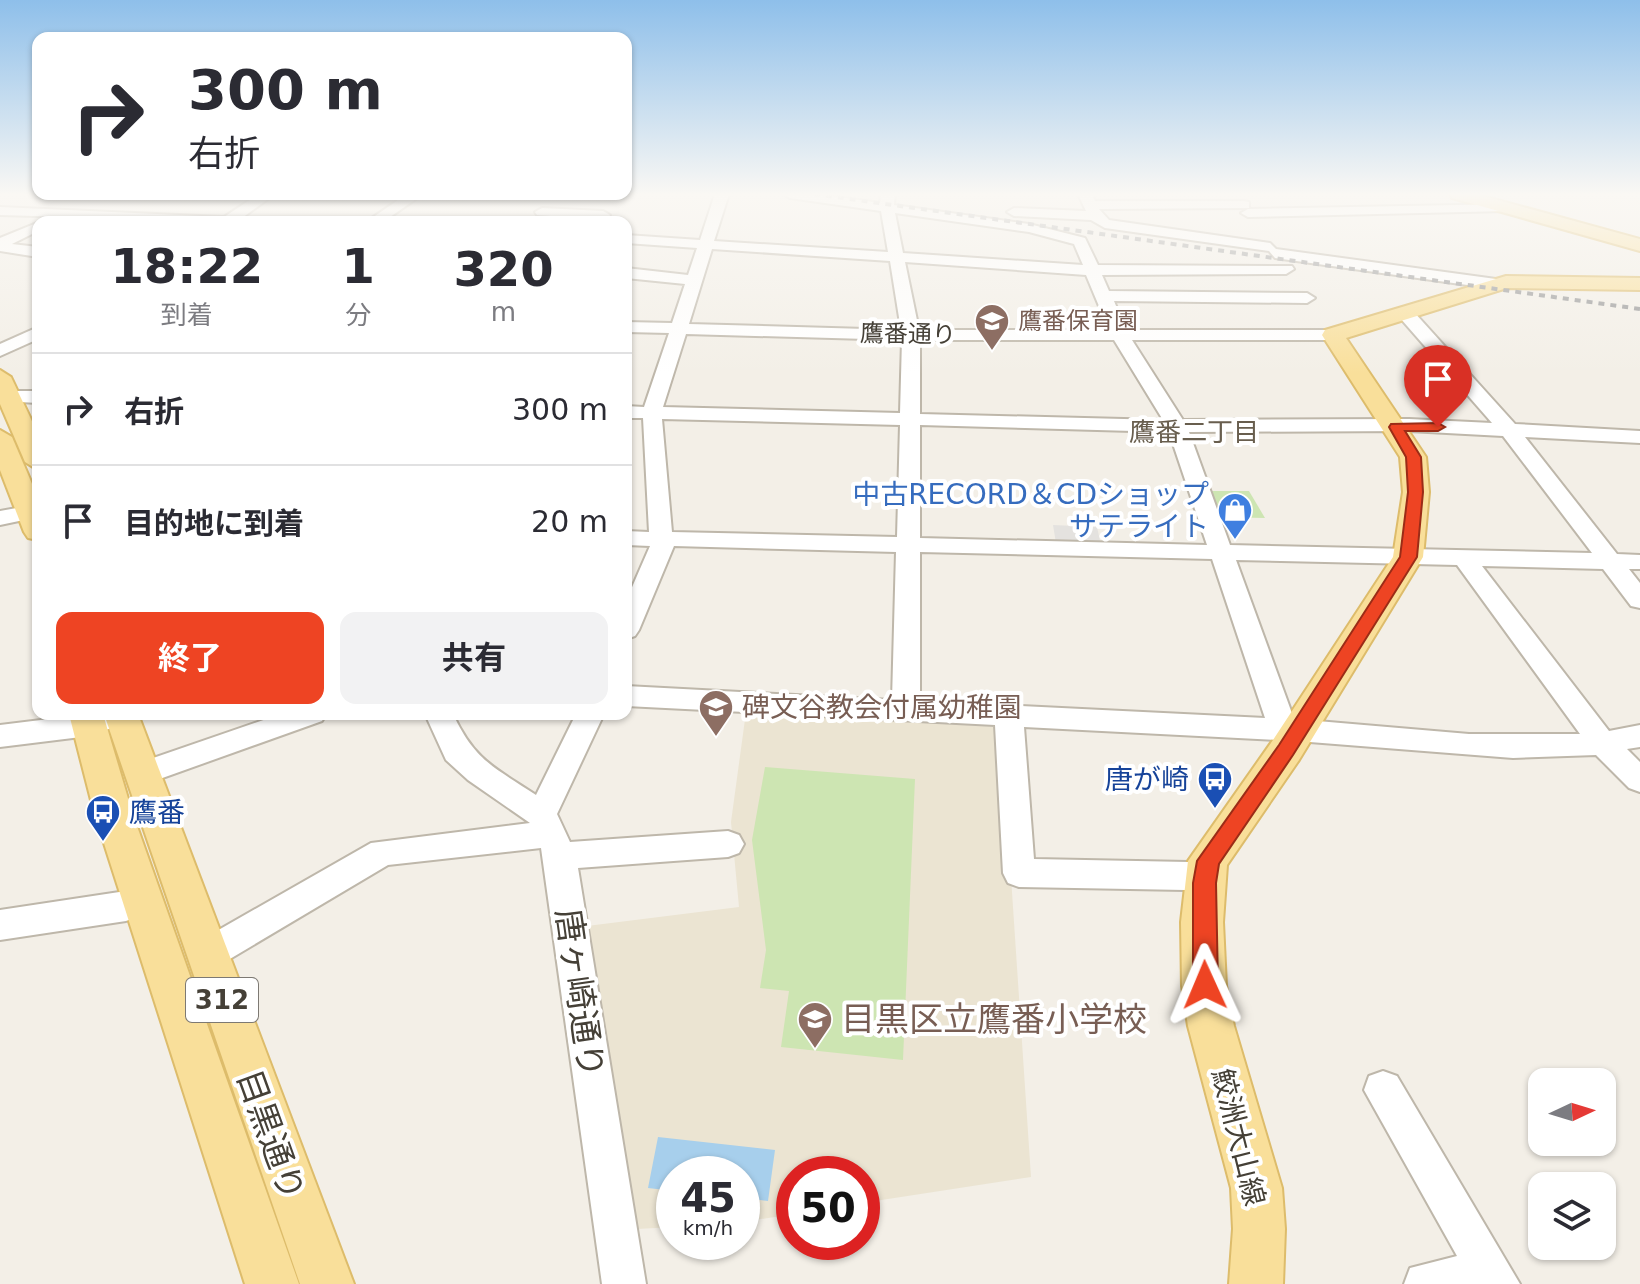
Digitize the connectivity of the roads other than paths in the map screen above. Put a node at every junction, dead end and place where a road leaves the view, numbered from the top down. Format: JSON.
{"nodes":[{"id":1,"x":702,"y":254,"type":"edge"},
{"id":2,"x":881,"y":254,"type":"edge"},
{"id":3,"x":1085,"y":254,"type":"edge"},
{"id":4,"x":1276,"y":254,"type":"edge"},
{"id":5,"x":1299,"y":254,"type":"edge"},
{"id":6,"x":897,"y":255,"type":"junction"},
{"id":7,"x":1286,"y":269,"type":"junction"},
{"id":8,"x":1091,"y":270,"type":"junction"},
{"id":9,"x":632,"y":274,"type":"edge"},
{"id":10,"x":694,"y":280,"type":"junction"},
{"id":11,"x":1496,"y":284,"type":"junction"},
{"id":12,"x":1640,"y":284,"type":"edge"},
{"id":13,"x":1103,"y":296,"type":"junction"},
{"id":14,"x":1319,"y":315,"type":"junction"},
{"id":15,"x":1407,"y":315,"type":"junction"},
{"id":16,"x":632,"y":328,"type":"edge"},
{"id":17,"x":32,"y":335,"type":"edge"},
{"id":18,"x":911,"y":335,"type":"junction"},
{"id":19,"x":1120,"y":335,"type":"junction"},
{"id":20,"x":675,"y":336,"type":"junction"},
{"id":21,"x":32,"y":349,"type":"edge"},
{"id":22,"x":0,"y":352,"type":"edge"},
{"id":23,"x":4,"y":387,"type":"edge"},
{"id":24,"x":32,"y":395,"type":"edge"},
{"id":25,"x":632,"y":412,"type":"edge"},
{"id":26,"x":652,"y":412,"type":"junction"},
{"id":27,"x":908,"y":420,"type":"junction"},
{"id":28,"x":1177,"y":426,"type":"junction"},
{"id":29,"x":1396,"y":427,"type":"junction"},
{"id":30,"x":1510,"y":431,"type":"junction"},
{"id":31,"x":0,"y":437,"type":"edge"},
{"id":32,"x":1640,"y":437,"type":"edge"},
{"id":33,"x":32,"y":449,"type":"edge"},
{"id":34,"x":32,"y":515,"type":"edge"},
{"id":35,"x":0,"y":518,"type":"edge"},
{"id":36,"x":32,"y":522,"type":"edge"},
{"id":37,"x":632,"y":538,"type":"edge"},
{"id":38,"x":663,"y":539,"type":"junction"},
{"id":39,"x":907,"y":545,"type":"junction"},
{"id":40,"x":1220,"y":551,"type":"junction"},
{"id":41,"x":1408,"y":557,"type":"junction"},
{"id":42,"x":1464,"y":558,"type":"junction"},
{"id":43,"x":1611,"y":561,"type":"junction"},
{"id":44,"x":1640,"y":562,"type":"edge"},
{"id":45,"x":1640,"y":600,"type":"edge"},
{"id":46,"x":632,"y":615,"type":"edge"},
{"id":47,"x":632,"y":696,"type":"edge"},
{"id":48,"x":906,"y":712,"type":"junction"},
{"id":49,"x":1009,"y":717,"type":"junction"},
{"id":50,"x":88,"y":720,"type":"edge"},
{"id":51,"x":105,"y":720,"type":"edge"},
{"id":52,"x":106,"y":720,"type":"edge"},
{"id":53,"x":295,"y":720,"type":"edge"},
{"id":54,"x":442,"y":720,"type":"edge"},
{"id":55,"x":588,"y":720,"type":"edge"},
{"id":56,"x":1291,"y":729,"type":"junction"},
{"id":57,"x":0,"y":736,"type":"edge"},
{"id":58,"x":1640,"y":736,"type":"edge"},
{"id":59,"x":1604,"y":745,"type":"junction"},
{"id":60,"x":140,"y":774,"type":"junction"},
{"id":61,"x":1640,"y":780,"type":"edge"},
{"id":62,"x":551,"y":835,"type":"junction"},
{"id":63,"x":728,"y":844,"type":"dead end"},
{"id":64,"x":1204,"y":883,"type":"junction"},
{"id":65,"x":143,"y":900,"type":"junction"},
{"id":66,"x":0,"y":925,"type":"edge"},
{"id":67,"x":206,"y":955,"type":"junction"},
{"id":68,"x":1383,"y":1090,"type":"dead end"},
{"id":69,"x":1493,"y":1277,"type":"edge"},
{"id":70,"x":272,"y":1284,"type":"edge"},
{"id":71,"x":327,"y":1284,"type":"edge"},
{"id":72,"x":624,"y":1284,"type":"edge"},
{"id":73,"x":1256,"y":1284,"type":"edge"},
{"id":74,"x":1426,"y":1284,"type":"edge"}],
"edges":[{"from":1,"to":10,"type":"street"},
{"from":2,"to":6,"type":"street"},
{"from":3,"to":8,"type":"street"},
{"from":4,"to":7,"type":"street"},
{"from":5,"to":11,"type":"street"},
{"from":6,"to":8,"type":"street"},
{"from":6,"to":18,"type":"street"},
{"from":7,"to":8,"type":"street"},
{"from":7,"to":14,"type":"street"},
{"from":8,"to":13,"type":"street"},
{"from":9,"to":10,"type":"street"},
{"from":10,"to":20,"type":"street"},
{"from":11,"to":12,"type":"main road"},
{"from":11,"to":15,"type":"main road"},
{"from":13,"to":14,"type":"street"},
{"from":13,"to":19,"type":"street"},
{"from":14,"to":15,"type":"main road"},
{"from":14,"to":19,"type":"street","name":"鷹番通り"},
{"from":14,"to":29,"type":"main road","name":"鮫洲大山線"},
{"from":15,"to":30,"type":"street"},
{"from":16,"to":20,"type":"street","name":"鷹番通り"},
{"from":17,"to":22,"type":"street"},
{"from":18,"to":19,"type":"street","name":"鷹番通り"},
{"from":18,"to":20,"type":"street","name":"鷹番通り"},
{"from":18,"to":27,"type":"street"},
{"from":19,"to":28,"type":"street"},
{"from":20,"to":26,"type":"street"},
{"from":21,"to":22,"type":"street"},
{"from":23,"to":24,"type":"street"},
{"from":23,"to":33,"type":"main road"},
{"from":25,"to":26,"type":"street"},
{"from":26,"to":27,"type":"street"},
{"from":26,"to":38,"type":"street"},
{"from":27,"to":28,"type":"street"},
{"from":27,"to":39,"type":"street"},
{"from":28,"to":29,"type":"street"},
{"from":28,"to":40,"type":"street"},
{"from":29,"to":30,"type":"street"},
{"from":29,"to":41,"type":"main road","name":"鮫洲大山線"},
{"from":30,"to":32,"type":"street"},
{"from":30,"to":43,"type":"street"},
{"from":31,"to":34,"type":"main road"},
{"from":35,"to":36,"type":"street"},
{"from":37,"to":38,"type":"street"},
{"from":38,"to":39,"type":"street"},
{"from":38,"to":46,"type":"street"},
{"from":39,"to":40,"type":"street"},
{"from":39,"to":48,"type":"street"},
{"from":40,"to":41,"type":"street"},
{"from":40,"to":56,"type":"street"},
{"from":41,"to":42,"type":"street"},
{"from":41,"to":56,"type":"main road","name":"鮫洲大山線"},
{"from":42,"to":43,"type":"street"},
{"from":42,"to":59,"type":"street"},
{"from":43,"to":44,"type":"street"},
{"from":43,"to":45,"type":"street"},
{"from":47,"to":48,"type":"street"},
{"from":48,"to":49,"type":"street"},
{"from":49,"to":56,"type":"street"},
{"from":49,"to":64,"type":"street"},
{"from":50,"to":57,"type":"street"},
{"from":51,"to":65,"type":"main road","name":"目黒通り","number":"312"},
{"from":52,"to":60,"type":"main road","name":"目黒通り","number":"312"},
{"from":53,"to":60,"type":"street"},
{"from":54,"to":62,"type":"street"},
{"from":55,"to":62,"type":"street"},
{"from":56,"to":59,"type":"street"},
{"from":56,"to":64,"type":"main road","name":"鮫洲大山線"},
{"from":58,"to":59,"type":"street"},
{"from":59,"to":61,"type":"street"},
{"from":60,"to":67,"type":"main road","name":"目黒通り","number":"312"},
{"from":62,"to":63,"type":"street"},
{"from":62,"to":67,"type":"street"},
{"from":62,"to":72,"type":"street","name":"唐ヶ崎通り"},
{"from":64,"to":73,"type":"main road","name":"鮫洲大山線"},
{"from":65,"to":66,"type":"street"},
{"from":65,"to":70,"type":"main road","name":"目黒通り","number":"312"},
{"from":67,"to":71,"type":"main road","name":"目黒通り","number":"312"},
{"from":68,"to":69,"type":"street"},
{"from":69,"to":74,"type":"street"}]}
